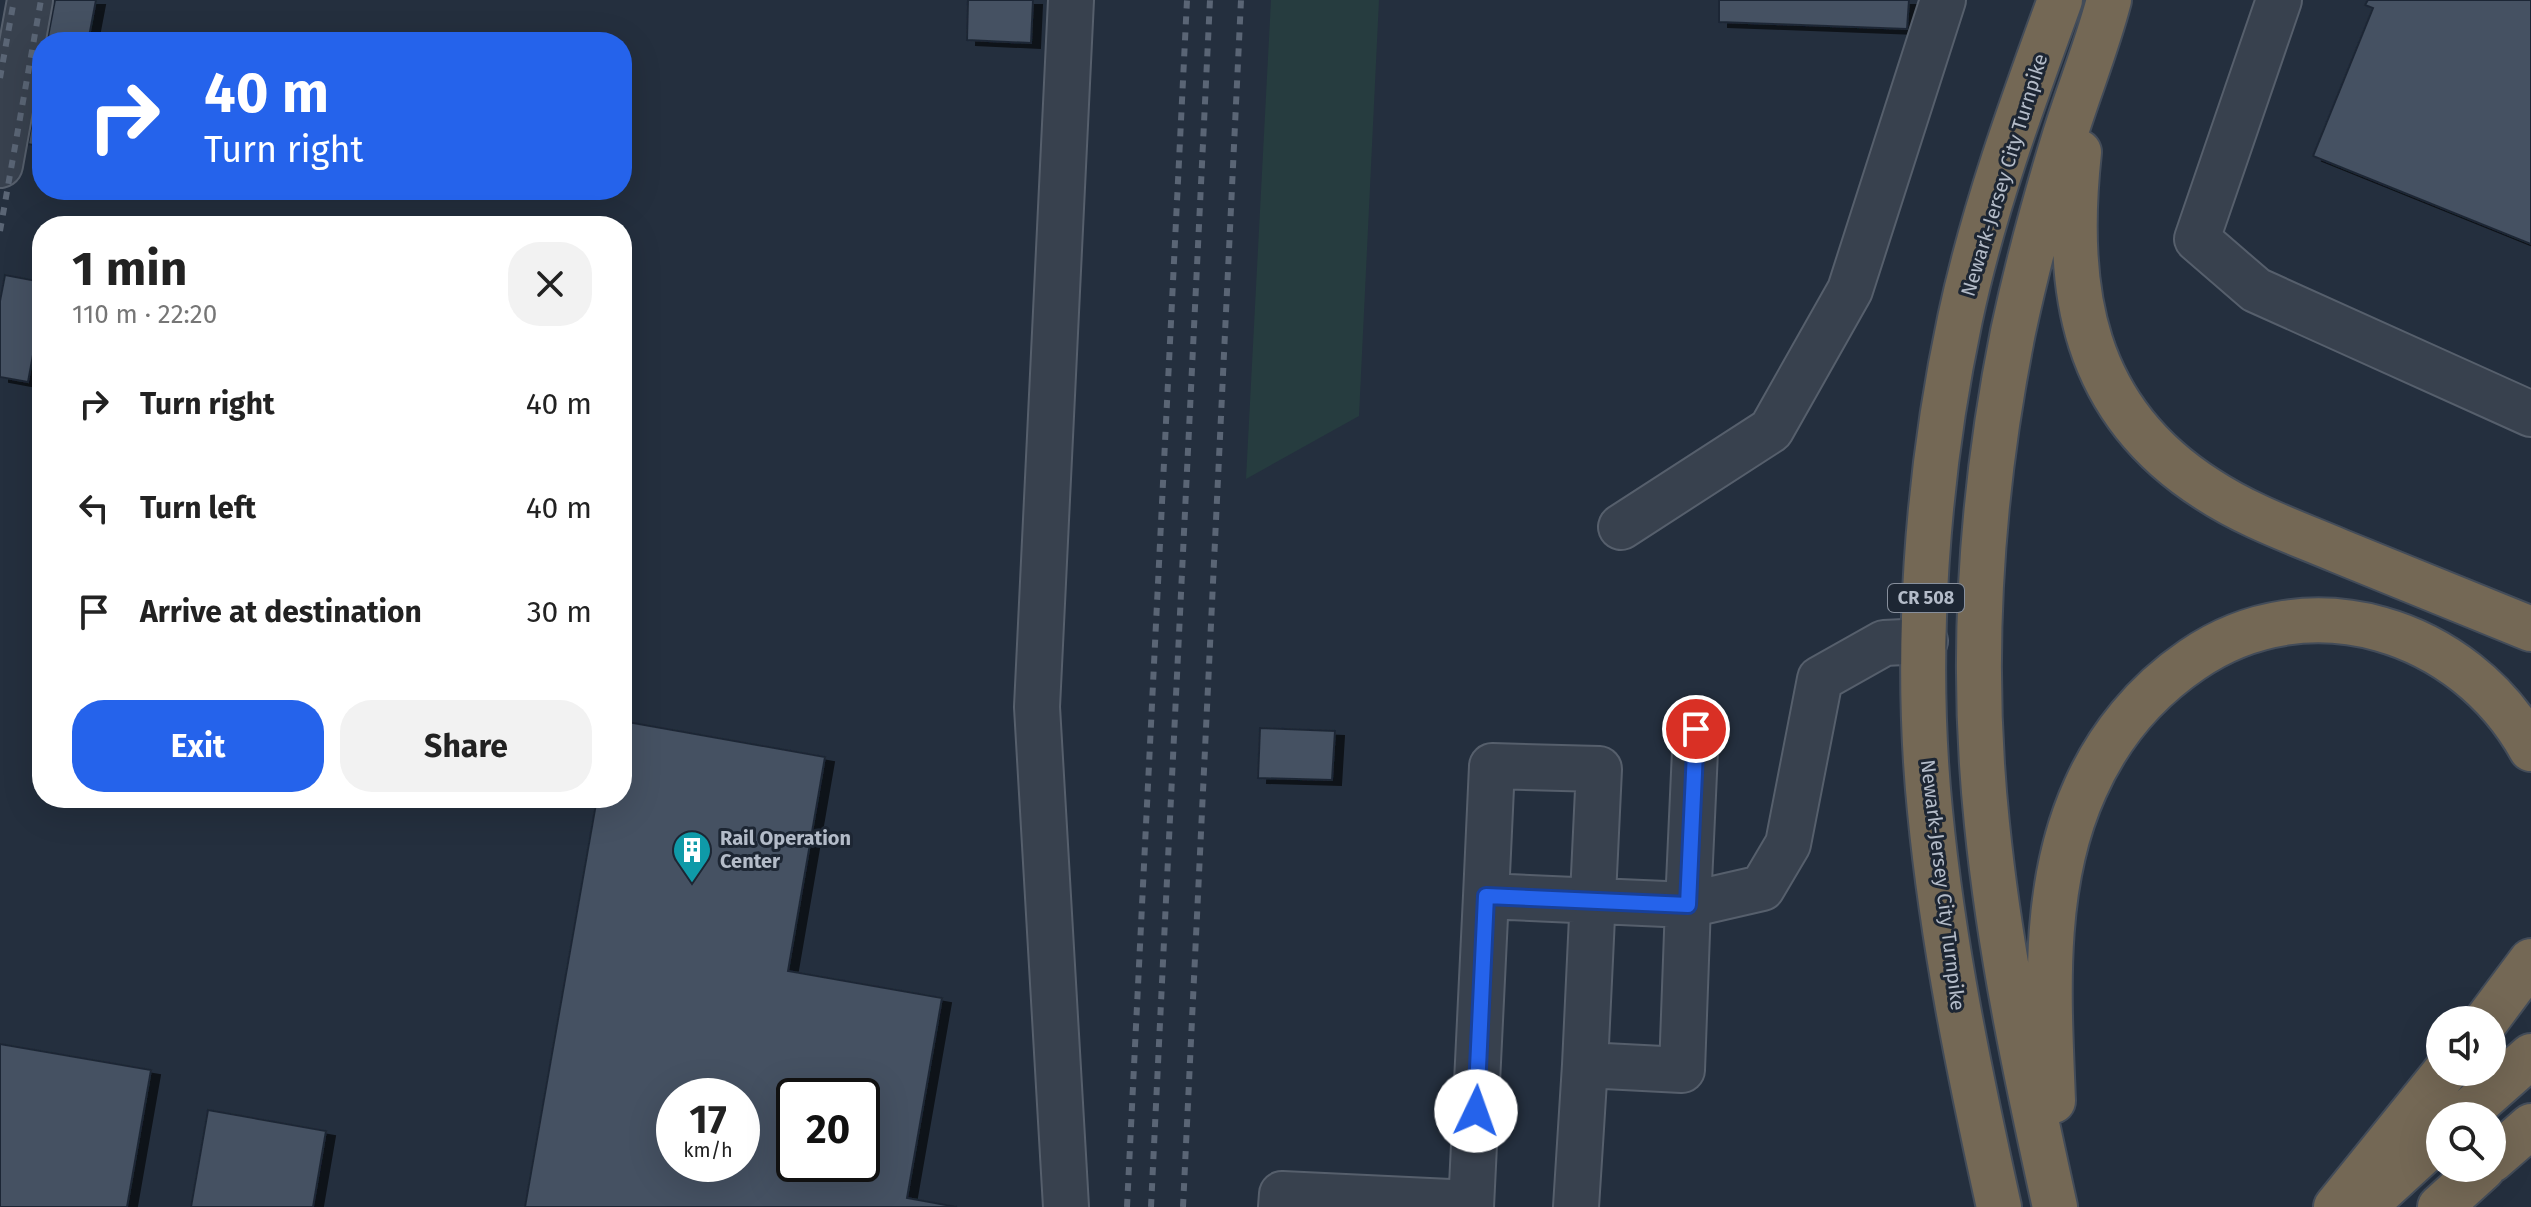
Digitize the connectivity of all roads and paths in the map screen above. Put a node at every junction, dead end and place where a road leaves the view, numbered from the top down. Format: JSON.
{"nodes":[{"id":1,"x":30,"y":0,"type":"edge"},
{"id":2,"x":1071,"y":0,"type":"edge"},
{"id":3,"x":1943,"y":0,"type":"edge"},
{"id":4,"x":2060,"y":0,"type":"edge"},
{"id":5,"x":2109,"y":0,"type":"edge"},
{"id":6,"x":2279,"y":0,"type":"edge"},
{"id":7,"x":2093,"y":48,"type":"junction"},
{"id":8,"x":0,"y":165,"type":"edge"},
{"id":9,"x":2531,"y":414,"type":"edge"},
{"id":10,"x":1621,"y":527,"type":"dead end"},
{"id":11,"x":2531,"y":629,"type":"edge"},
{"id":12,"x":1925,"y":641,"type":"junction"},
{"id":13,"x":1696,"y":729,"type":"dead end"},
{"id":14,"x":2531,"y":749,"type":"edge"},
{"id":15,"x":1486,"y":896,"type":"junction"},
{"id":16,"x":1593,"y":901,"type":"junction"},
{"id":17,"x":1688,"y":905,"type":"junction"},
{"id":18,"x":2531,"y":961,"type":"edge"},
{"id":19,"x":2497,"y":1006,"type":"edge"},
{"id":20,"x":2531,"y":1056,"type":"edge"},
{"id":21,"x":1585,"y":1065,"type":"junction"},
{"id":22,"x":2434,"y":1086,"type":"edge"},
{"id":23,"x":2479,"y":1102,"type":"edge"},
{"id":24,"x":2531,"y":1126,"type":"edge"},
{"id":25,"x":2506,"y":1148,"type":"edge"},
{"id":26,"x":2426,"y":1150,"type":"edge"},
{"id":27,"x":2468,"y":1182,"type":"edge"},
{"id":28,"x":1361,"y":1203,"type":"edge"},
{"id":29,"x":1471,"y":1205,"type":"edge"},
{"id":30,"x":1066,"y":1207,"type":"edge"},
{"id":31,"x":1281,"y":1207,"type":"edge"},
{"id":32,"x":1576,"y":1207,"type":"edge"},
{"id":33,"x":1999,"y":1207,"type":"edge"},
{"id":34,"x":2057,"y":1207,"type":"edge"},
{"id":35,"x":2336,"y":1207,"type":"edge"},
{"id":36,"x":2364,"y":1207,"type":"edge"},
{"id":37,"x":2440,"y":1207,"type":"edge"}],
"edges":[{"from":1,"to":8,"type":"lane"},
{"from":2,"to":30,"type":"lane"},
{"from":3,"to":10,"type":"lane"},
{"from":4,"to":12,"type":"highway","name":"Newark-Jersey City Turnpike","number":"CR 508"},
{"from":5,"to":7,"type":"highway","number":"CR 508"},
{"from":6,"to":9,"type":"lane"},
{"from":7,"to":11,"type":"highway"},
{"from":7,"to":34,"type":"highway","number":"CR 508"},
{"from":12,"to":17,"type":"lane"},
{"from":12,"to":33,"type":"highway","name":"Newark-Jersey City Turnpike","number":"CR 508"},
{"from":13,"to":17,"type":"lane"},
{"from":14,"to":34,"type":"highway"},
{"from":15,"to":16,"type":"lane"},
{"from":15,"to":16,"type":"lane"},
{"from":15,"to":29,"type":"lane"},
{"from":16,"to":17,"type":"lane"},
{"from":16,"to":21,"type":"lane"},
{"from":17,"to":21,"type":"lane"},
{"from":18,"to":19,"type":"highway"},
{"from":20,"to":23,"type":"highway"},
{"from":21,"to":32,"type":"lane"},
{"from":22,"to":35,"type":"highway"},
{"from":24,"to":25,"type":"highway"},
{"from":26,"to":36,"type":"highway"},
{"from":27,"to":37,"type":"highway"},
{"from":28,"to":29,"type":"lane"},
{"from":28,"to":31,"type":"lane"}]}
